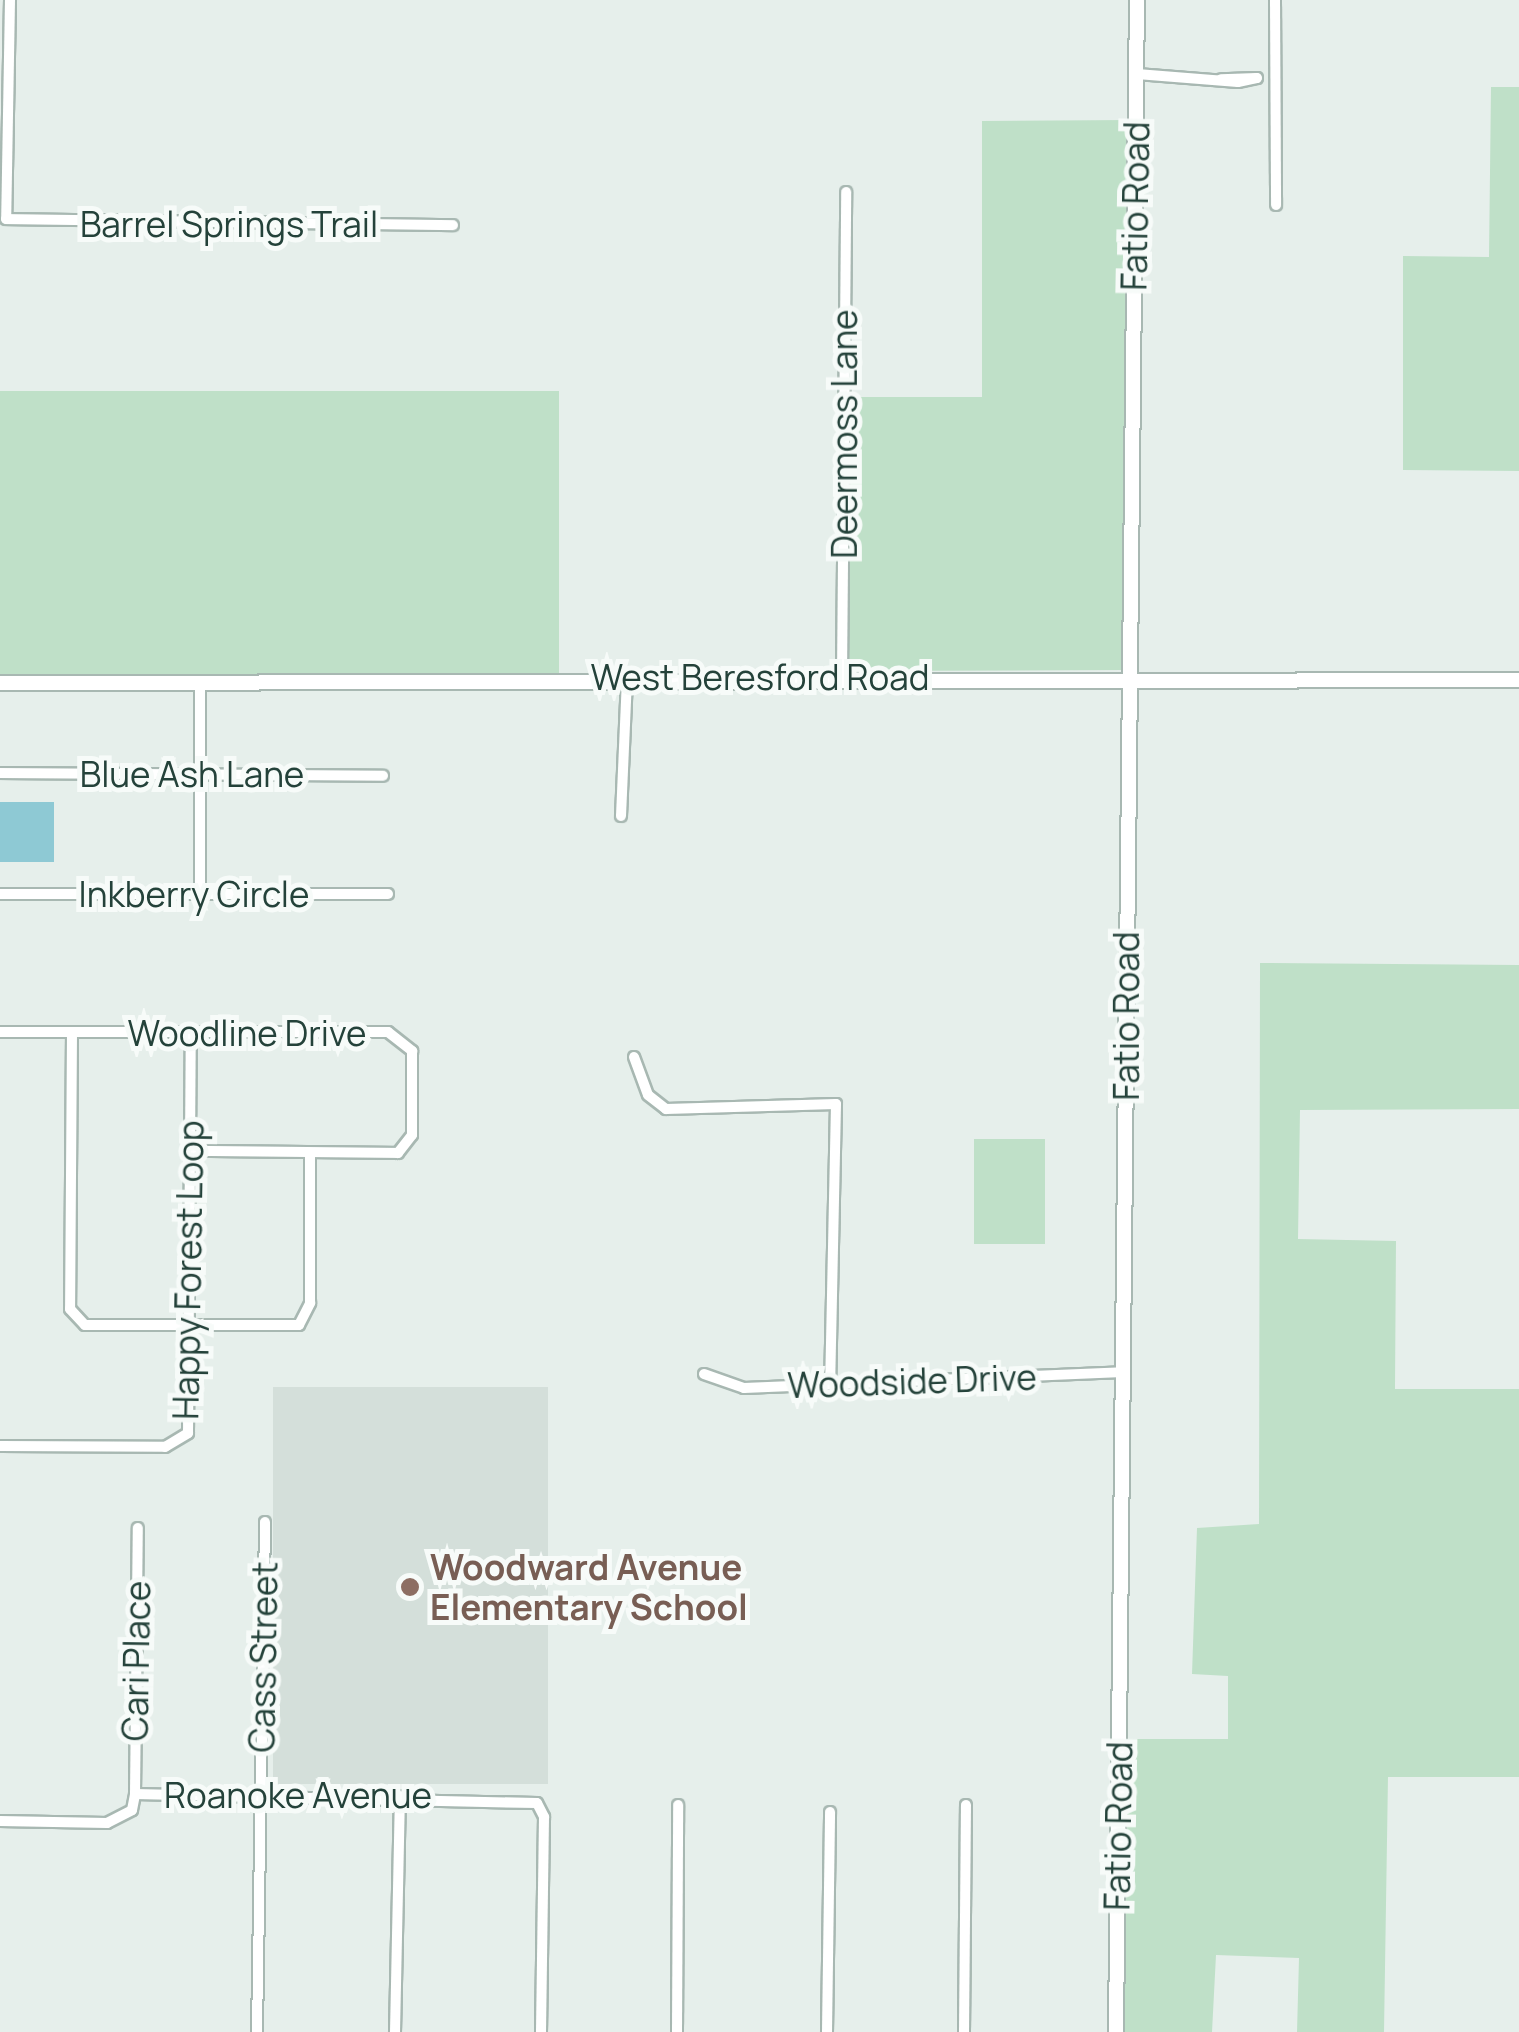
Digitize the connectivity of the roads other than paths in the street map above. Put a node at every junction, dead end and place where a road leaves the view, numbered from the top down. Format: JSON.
{"nodes":[{"id":1,"x":10,"y":0,"type":"edge"},
{"id":2,"x":1137,"y":0,"type":"edge"},
{"id":3,"x":1274,"y":0,"type":"edge"},
{"id":4,"x":1137,"y":74,"type":"junction"},
{"id":5,"x":1274,"y":77,"type":"junction"},
{"id":6,"x":846,"y":192,"type":"dead end"},
{"id":7,"x":1276,"y":205,"type":"dead end"},
{"id":8,"x":453,"y":225,"type":"dead end"},
{"id":9,"x":1128,"y":676,"type":"junction"},
{"id":10,"x":626,"y":677,"type":"junction"},
{"id":11,"x":842,"y":677,"type":"junction"},
{"id":12,"x":200,"y":680,"type":"junction"},
{"id":13,"x":1519,"y":680,"type":"edge"},
{"id":14,"x":0,"y":683,"type":"edge"},
{"id":15,"x":0,"y":773,"type":"edge"},
{"id":16,"x":201,"y":774,"type":"junction"},
{"id":17,"x":383,"y":776,"type":"dead end"},
{"id":18,"x":621,"y":816,"type":"dead end"},
{"id":19,"x":0,"y":894,"type":"edge"},
{"id":20,"x":200,"y":894,"type":"junction"},
{"id":21,"x":388,"y":894,"type":"dead end"},
{"id":22,"x":0,"y":1032,"type":"edge"},
{"id":23,"x":72,"y":1033,"type":"junction"},
{"id":24,"x":191,"y":1034,"type":"junction"},
{"id":25,"x":634,"y":1057,"type":"dead end"},
{"id":26,"x":192,"y":1151,"type":"junction"},
{"id":27,"x":310,"y":1154,"type":"junction"},
{"id":28,"x":190,"y":1325,"type":"junction"},
{"id":29,"x":1123,"y":1372,"type":"junction"},
{"id":30,"x":704,"y":1374,"type":"dead end"},
{"id":31,"x":830,"y":1384,"type":"junction"},
{"id":32,"x":0,"y":1446,"type":"edge"},
{"id":33,"x":265,"y":1522,"type":"dead end"},
{"id":34,"x":138,"y":1528,"type":"dead end"},
{"id":35,"x":135,"y":1794,"type":"junction"},
{"id":36,"x":260,"y":1795,"type":"junction"},
{"id":37,"x":400,"y":1796,"type":"junction"},
{"id":38,"x":678,"y":1805,"type":"dead end"},
{"id":39,"x":966,"y":1805,"type":"dead end"},
{"id":40,"x":830,"y":1812,"type":"dead end"},
{"id":41,"x":0,"y":1821,"type":"edge"},
{"id":42,"x":257,"y":2032,"type":"edge"},
{"id":43,"x":395,"y":2032,"type":"edge"},
{"id":44,"x":541,"y":2032,"type":"edge"},
{"id":45,"x":677,"y":2032,"type":"edge"},
{"id":46,"x":827,"y":2032,"type":"edge"},
{"id":47,"x":964,"y":2032,"type":"edge"},
{"id":48,"x":1116,"y":2032,"type":"edge"}],
"edges":[{"from":1,"to":8,"type":"street","name":"Barrel Springs Trail"},
{"from":2,"to":4,"type":"street","name":"Fatio Road"},
{"from":3,"to":5,"type":"street"},
{"from":4,"to":5,"type":"street"},
{"from":4,"to":9,"type":"street","name":"Fatio Road"},
{"from":5,"to":7,"type":"street"},
{"from":6,"to":11,"type":"street","name":"Deermoss Lane"},
{"from":9,"to":11,"type":"street","name":"West Beresford Road"},
{"from":9,"to":13,"type":"street","name":"West Beresford Road"},
{"from":9,"to":29,"type":"street","name":"Fatio Road"},
{"from":10,"to":11,"type":"street","name":"West Beresford Road"},
{"from":10,"to":12,"type":"street","name":"West Beresford Road"},
{"from":10,"to":18,"type":"street"},
{"from":12,"to":14,"type":"street","name":"West Beresford Road"},
{"from":12,"to":16,"type":"street"},
{"from":15,"to":16,"type":"street","name":"Blue Ash Lane"},
{"from":16,"to":17,"type":"street","name":"Blue Ash Lane"},
{"from":16,"to":20,"type":"street"},
{"from":19,"to":20,"type":"street","name":"Inkberry Circle"},
{"from":20,"to":21,"type":"street","name":"Inkberry Circle"},
{"from":22,"to":23,"type":"street","name":"Woodline Drive"},
{"from":23,"to":24,"type":"street","name":"Woodline Drive"},
{"from":23,"to":28,"type":"street"},
{"from":24,"to":26,"type":"street","name":"Happy Forest Loop"},
{"from":24,"to":27,"type":"street","name":"Woodline Drive"},
{"from":25,"to":31,"type":"street"},
{"from":26,"to":27,"type":"street","name":"Woodline Drive"},
{"from":26,"to":28,"type":"street","name":"Happy Forest Loop"},
{"from":27,"to":28,"type":"street"},
{"from":28,"to":32,"type":"street","name":"Happy Forest Loop"},
{"from":29,"to":31,"type":"street","name":"Woodside Drive"},
{"from":29,"to":48,"type":"street","name":"Fatio Road"},
{"from":30,"to":31,"type":"street","name":"Woodside Drive"},
{"from":33,"to":36,"type":"street","name":"Cass Street"},
{"from":34,"to":35,"type":"street","name":"Cari Place"},
{"from":35,"to":36,"type":"street","name":"Roanoke Avenue"},
{"from":35,"to":41,"type":"street","name":"Roanoke Avenue"},
{"from":36,"to":37,"type":"street","name":"Roanoke Avenue"},
{"from":36,"to":42,"type":"street","name":"Cass Street"},
{"from":37,"to":43,"type":"street"},
{"from":37,"to":44,"type":"street","name":"Roanoke Avenue"},
{"from":38,"to":45,"type":"street"},
{"from":39,"to":47,"type":"street"},
{"from":40,"to":46,"type":"street"}]}
